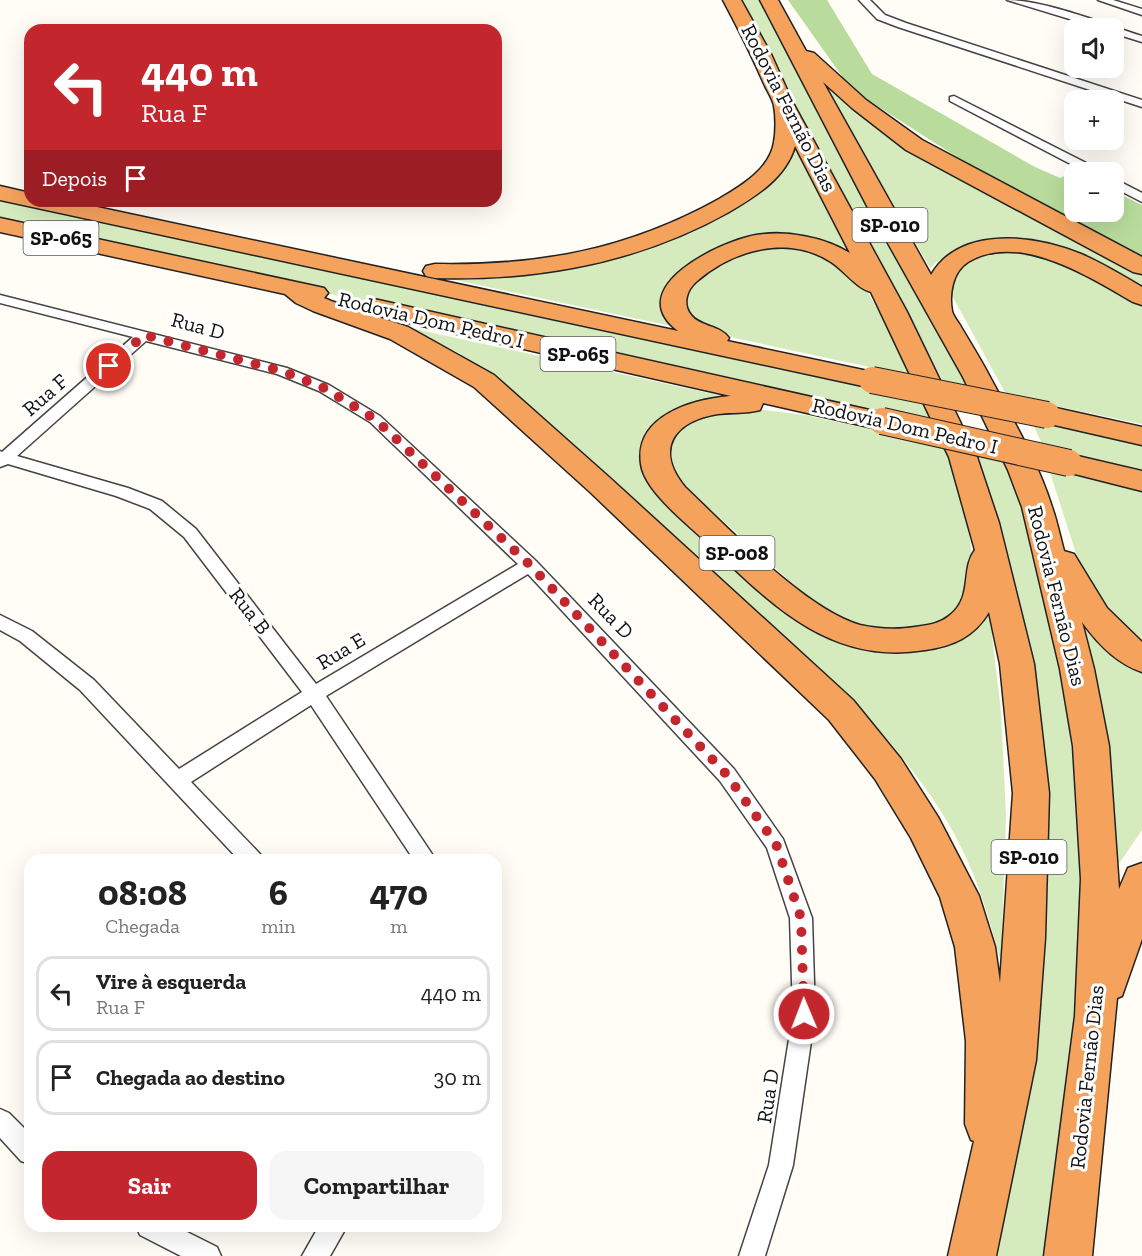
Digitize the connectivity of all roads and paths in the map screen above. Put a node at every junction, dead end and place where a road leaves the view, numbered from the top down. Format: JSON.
{"nodes":[{"id":1,"x":732,"y":0,"type":"edge"},
{"id":2,"x":768,"y":0,"type":"edge"},
{"id":3,"x":864,"y":0,"type":"edge"},
{"id":4,"x":1012,"y":0,"type":"edge"},
{"id":5,"x":1103,"y":0,"type":"edge"},
{"id":6,"x":1142,"y":12,"type":"edge"},
{"id":7,"x":1074,"y":18,"type":"edge"},
{"id":8,"x":1124,"y":33,"type":"edge"},
{"id":9,"x":1142,"y":39,"type":"edge"},
{"id":10,"x":790,"y":40,"type":"junction"},
{"id":11,"x":954,"y":99,"type":"dead end"},
{"id":12,"x":783,"y":103,"type":"junction"},
{"id":13,"x":1142,"y":104,"type":"edge"},
{"id":14,"x":1075,"y":162,"type":"edge"},
{"id":15,"x":1124,"y":189,"type":"edge"},
{"id":16,"x":0,"y":193,"type":"edge"},
{"id":17,"x":1142,"y":198,"type":"edge"},
{"id":18,"x":24,"y":199,"type":"edge"},
{"id":19,"x":59,"y":207,"type":"edge"},
{"id":20,"x":0,"y":225,"type":"edge"},
{"id":21,"x":1142,"y":267,"type":"edge"},
{"id":22,"x":307,"y":275,"type":"junction"},
{"id":23,"x":1142,"y":297,"type":"edge"},
{"id":24,"x":0,"y":299,"type":"edge"},
{"id":25,"x":940,"y":309,"type":"junction"},
{"id":26,"x":894,"y":312,"type":"junction"},
{"id":27,"x":144,"y":335,"type":"junction"},
{"id":28,"x":767,"y":358,"type":"junction"},
{"id":29,"x":872,"y":418,"type":"junction"},
{"id":30,"x":1075,"y":422,"type":"junction"},
{"id":31,"x":1142,"y":431,"type":"edge"},
{"id":32,"x":1142,"y":436,"type":"edge"},
{"id":33,"x":2,"y":459,"type":"edge"},
{"id":34,"x":1133,"y":479,"type":"edge"},
{"id":35,"x":1037,"y":507,"type":"junction"},
{"id":36,"x":984,"y":524,"type":"junction"},
{"id":37,"x":530,"y":565,"type":"junction"},
{"id":38,"x":0,"y":622,"type":"edge"},
{"id":39,"x":1142,"y":659,"type":"edge"},
{"id":40,"x":314,"y":694,"type":"junction"},
{"id":41,"x":178,"y":780,"type":"junction"},
{"id":42,"x":247,"y":854,"type":"edge"},
{"id":43,"x":422,"y":854,"type":"edge"},
{"id":44,"x":1142,"y":880,"type":"edge"},
{"id":45,"x":1096,"y":1016,"type":"junction"},
{"id":46,"x":0,"y":1121,"type":"edge"},
{"id":47,"x":24,"y":1146,"type":"edge"},
{"id":48,"x":988,"y":1192,"type":"junction"},
{"id":49,"x":161,"y":1232,"type":"edge"},
{"id":50,"x":330,"y":1232,"type":"edge"},
{"id":51,"x":208,"y":1256,"type":"edge"},
{"id":52,"x":315,"y":1256,"type":"edge"},
{"id":53,"x":752,"y":1256,"type":"edge"},
{"id":54,"x":972,"y":1256,"type":"edge"},
{"id":55,"x":1068,"y":1256,"type":"edge"}],
"edges":[{"from":1,"to":12,"type":"highway","name":"Rodovia Fernão Dias","number":"SP-008"},
{"from":2,"to":10,"type":"highway","name":"Rodovia Fernão Dias","number":"SP-010"},
{"from":3,"to":13,"type":"street"},
{"from":4,"to":7,"type":"street"},
{"from":5,"to":6,"type":"street"},
{"from":8,"to":9,"type":"street"},
{"from":10,"to":21,"type":"highway"},
{"from":10,"to":25,"type":"highway","name":"Rodovia Fernão Dias","number":"SP-010"},
{"from":11,"to":14,"type":"street"},
{"from":12,"to":22,"type":"highway"},
{"from":12,"to":26,"type":"highway","name":"Rodovia Fernão Dias","number":"SP-008"},
{"from":15,"to":17,"type":"street"},
{"from":16,"to":18,"type":"highway","number":"SP-065"},
{"from":19,"to":22,"type":"highway","name":"Rodovia Dom Pedro I","number":"SP-065"},
{"from":20,"to":22,"type":"highway","name":"Rodovia Dom Pedro I","number":"SP-065"},
{"from":22,"to":28,"type":"highway","name":"Rodovia Dom Pedro I","number":"SP-065"},
{"from":22,"to":29,"type":"highway","name":"Rodovia Dom Pedro I","number":"SP-065"},
{"from":22,"to":48,"type":"highway"},
{"from":23,"to":25,"type":"highway"},
{"from":24,"to":27,"type":"street","name":"Rua D"},
{"from":25,"to":35,"type":"highway","name":"Rodovia Fernão Dias","number":"SP-010"},
{"from":26,"to":28,"type":"highway"},
{"from":26,"to":36,"type":"highway","name":"Rodovia Fernão Dias","number":"SP-008"},
{"from":27,"to":33,"type":"street","name":"Rua F"},
{"from":27,"to":37,"type":"street","name":"Rua D"},
{"from":28,"to":30,"type":"highway","name":"Rodovia Dom Pedro I","number":"SP-065","bridge":true},
{"from":29,"to":34,"type":"highway","name":"Rodovia Dom Pedro I","number":"SP-008","bridge":true},
{"from":29,"to":36,"type":"highway","number":"SP-008"},
{"from":30,"to":31,"type":"highway"},
{"from":30,"to":32,"type":"highway","name":"Rodovia Dom Pedro I","number":"SP-065"},
{"from":33,"to":40,"type":"street","name":"Rua B"},
{"from":35,"to":39,"type":"highway"},
{"from":35,"to":45,"type":"highway","name":"Rodovia Fernão Dias","number":"SP-010"},
{"from":36,"to":48,"type":"highway","name":"Rodovia Fernão Dias","number":"SP-010"},
{"from":37,"to":40,"type":"street","name":"Rua E"},
{"from":37,"to":53,"type":"street","name":"Rua D"},
{"from":38,"to":41,"type":"street"},
{"from":40,"to":41,"type":"street","name":"Rua E"},
{"from":40,"to":43,"type":"street","name":"Rua B"},
{"from":41,"to":42,"type":"street"},
{"from":44,"to":45,"type":"highway"},
{"from":45,"to":55,"type":"highway","name":"Rodovia Fernão Dias","number":"SP-010"},
{"from":46,"to":47,"type":"street"},
{"from":48,"to":54,"type":"highway","name":"Rodovia Fernão Dias","number":"SP-010"},
{"from":49,"to":51,"type":"street"},
{"from":50,"to":52,"type":"street"}]}
